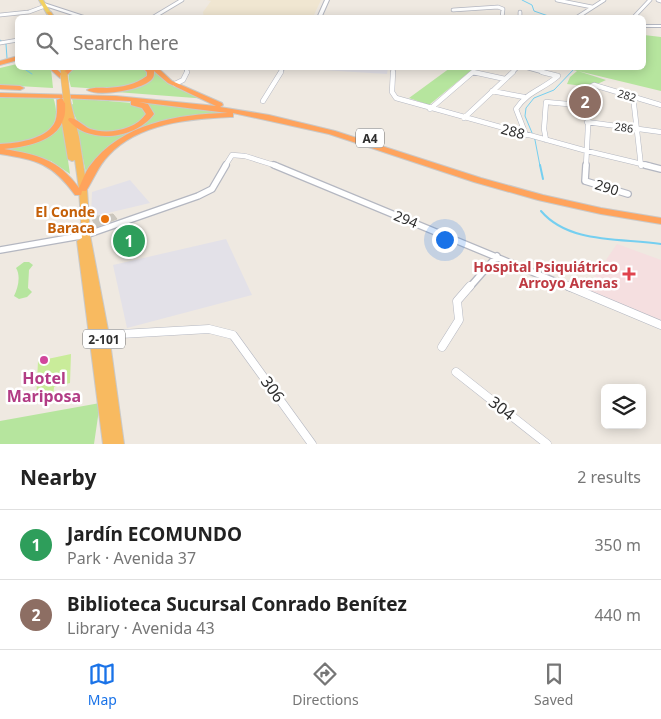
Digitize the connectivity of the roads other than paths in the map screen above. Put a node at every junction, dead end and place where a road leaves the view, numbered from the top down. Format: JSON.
{"nodes":[{"id":1,"x":182,"y":0,"type":"edge"},
{"id":2,"x":327,"y":0,"type":"edge"},
{"id":3,"x":557,"y":0,"type":"edge"},
{"id":4,"x":604,"y":0,"type":"edge"},
{"id":5,"x":650,"y":0,"type":"edge"},
{"id":6,"x":43,"y":3,"type":"edge"},
{"id":7,"x":592,"y":7,"type":"junction"},
{"id":8,"x":452,"y":10,"type":"dead end"},
{"id":9,"x":0,"y":15,"type":"edge"},
{"id":10,"x":50,"y":15,"type":"edge"},
{"id":11,"x":79,"y":15,"type":"edge"},
{"id":12,"x":157,"y":15,"type":"edge"},
{"id":13,"x":320,"y":15,"type":"edge"},
{"id":14,"x":502,"y":15,"type":"edge"},
{"id":15,"x":580,"y":15,"type":"edge"},
{"id":16,"x":636,"y":15,"type":"edge"},
{"id":17,"x":646,"y":26,"type":"edge"},
{"id":18,"x":661,"y":26,"type":"edge"},
{"id":19,"x":15,"y":40,"type":"edge"},
{"id":20,"x":0,"y":43,"type":"edge"},
{"id":21,"x":15,"y":59,"type":"edge"},
{"id":22,"x":0,"y":63,"type":"edge"},
{"id":23,"x":15,"y":64,"type":"edge"},
{"id":24,"x":0,"y":67,"type":"edge"},
{"id":25,"x":149,"y":70,"type":"edge"},
{"id":26,"x":158,"y":70,"type":"edge"},
{"id":27,"x":186,"y":70,"type":"edge"},
{"id":28,"x":283,"y":70,"type":"edge"},
{"id":29,"x":394,"y":70,"type":"edge"},
{"id":30,"x":515,"y":70,"type":"edge"},
{"id":31,"x":536,"y":70,"type":"edge"},
{"id":32,"x":62,"y":73,"type":"edge"},
{"id":33,"x":505,"y":79,"type":"junction"},
{"id":34,"x":176,"y":84,"type":"junction"},
{"id":35,"x":0,"y":86,"type":"edge"},
{"id":36,"x":72,"y":91,"type":"junction"},
{"id":37,"x":45,"y":92,"type":"junction"},
{"id":38,"x":492,"y":92,"type":"junction"},
{"id":39,"x":0,"y":94,"type":"edge"},
{"id":40,"x":86,"y":96,"type":"junction"},
{"id":41,"x":633,"y":96,"type":"junction"},
{"id":42,"x":524,"y":98,"type":"junction"},
{"id":43,"x":64,"y":100,"type":"junction"},
{"id":44,"x":263,"y":101,"type":"dead end"},
{"id":45,"x":219,"y":104,"type":"junction"},
{"id":46,"x":661,"y":105,"type":"edge"},
{"id":47,"x":588,"y":106,"type":"junction"},
{"id":48,"x":430,"y":109,"type":"junction"},
{"id":49,"x":464,"y":118,"type":"junction"},
{"id":50,"x":72,"y":120,"type":"junction"},
{"id":51,"x":588,"y":122,"type":"junction"},
{"id":52,"x":308,"y":126,"type":"junction"},
{"id":53,"x":637,"y":129,"type":"junction"},
{"id":54,"x":661,"y":132,"type":"edge"},
{"id":55,"x":526,"y":135,"type":"junction"},
{"id":56,"x":546,"y":140,"type":"junction"},
{"id":57,"x":0,"y":147,"type":"edge"},
{"id":58,"x":0,"y":151,"type":"edge"},
{"id":59,"x":587,"y":152,"type":"junction"},
{"id":60,"x":641,"y":166,"type":"junction"},
{"id":61,"x":661,"y":170,"type":"edge"},
{"id":62,"x":80,"y":191,"type":"junction"},
{"id":63,"x":628,"y":194,"type":"dead end"},
{"id":64,"x":661,"y":214,"type":"edge"},
{"id":65,"x":661,"y":221,"type":"edge"},
{"id":66,"x":84,"y":236,"type":"junction"},
{"id":67,"x":0,"y":250,"type":"edge"},
{"id":68,"x":497,"y":256,"type":"junction"},
{"id":69,"x":661,"y":325,"type":"edge"},
{"id":70,"x":99,"y":336,"type":"junction"},
{"id":71,"x":442,"y":346,"type":"dead end"},
{"id":72,"x":456,"y":372,"type":"dead end"},
{"id":73,"x":109,"y":444,"type":"edge"},
{"id":74,"x":118,"y":444,"type":"edge"},
{"id":75,"x":312,"y":444,"type":"edge"},
{"id":76,"x":547,"y":444,"type":"edge"}],
"edges":[{"from":1,"to":12,"type":"street"},
{"from":2,"to":13,"type":"street"},
{"from":3,"to":7,"type":"street"},
{"from":4,"to":7,"type":"street"},
{"from":5,"to":16,"type":"street"},
{"from":6,"to":9,"type":"street"},
{"from":6,"to":10,"type":"main road"},
{"from":6,"to":11,"type":"street"},
{"from":7,"to":15,"type":"street"},
{"from":8,"to":14,"type":"street"},
{"from":17,"to":18,"type":"street"},
{"from":19,"to":20,"type":"street"},
{"from":21,"to":22,"type":"highway"},
{"from":23,"to":24,"type":"highway"},
{"from":25,"to":36,"type":"highway"},
{"from":26,"to":34,"type":"highway"},
{"from":27,"to":34,"type":"street"},
{"from":28,"to":44,"type":"street"},
{"from":29,"to":48,"type":"street","name":"288"},
{"from":30,"to":33,"type":"street"},
{"from":31,"to":42,"type":"street"},
{"from":32,"to":43,"type":"highway","number":"2-101"},
{"from":33,"to":38,"type":"street"},
{"from":33,"to":48,"type":"street"},
{"from":34,"to":45,"type":"highway"},
{"from":35,"to":37,"type":"highway"},
{"from":36,"to":37,"type":"highway","number":"A4"},
{"from":36,"to":45,"type":"highway","number":"A4"},
{"from":37,"to":39,"type":"highway"},
{"from":37,"to":40,"type":"highway","number":"A4"},
{"from":38,"to":42,"type":"street"},
{"from":38,"to":49,"type":"street"},
{"from":40,"to":50,"type":"highway"},
{"from":40,"to":52,"type":"highway","number":"A4"},
{"from":41,"to":46,"type":"street","name":"282"},
{"from":41,"to":47,"type":"street","name":"282"},
{"from":41,"to":53,"type":"street"},
{"from":42,"to":55,"type":"street"},
{"from":43,"to":50,"type":"highway","number":"2-101"},
{"from":43,"to":57,"type":"highway"},
{"from":43,"to":62,"type":"highway","number":"2-101"},
{"from":45,"to":64,"type":"highway","number":"A4"},
{"from":47,"to":51,"type":"street"},
{"from":47,"to":56,"type":"street"},
{"from":48,"to":49,"type":"street","name":"288"},
{"from":49,"to":55,"type":"street","name":"288"},
{"from":50,"to":62,"type":"highway","number":"2-101"},
{"from":51,"to":53,"type":"street","name":"286"},
{"from":51,"to":59,"type":"street"},
{"from":52,"to":62,"type":"highway"},
{"from":52,"to":65,"type":"highway","number":"A4"},
{"from":53,"to":54,"type":"street","name":"286"},
{"from":53,"to":60,"type":"street"},
{"from":55,"to":56,"type":"street","name":"288"},
{"from":56,"to":59,"type":"street","name":"288"},
{"from":58,"to":62,"type":"highway"},
{"from":59,"to":60,"type":"street","name":"288"},
{"from":59,"to":63,"type":"street","name":"290"},
{"from":60,"to":61,"type":"street","name":"288"},
{"from":62,"to":66,"type":"highway","number":"2-101"},
{"from":66,"to":67,"type":"street"},
{"from":66,"to":68,"type":"street","name":"294"},
{"from":66,"to":70,"type":"highway","number":"2-101"},
{"from":68,"to":69,"type":"street","name":"294"},
{"from":68,"to":71,"type":"street"},
{"from":70,"to":73,"type":"highway","number":"2-101"},
{"from":70,"to":74,"type":"highway","number":"2-101"},
{"from":70,"to":75,"type":"street","name":"306"},
{"from":72,"to":76,"type":"street","name":"304"}]}
